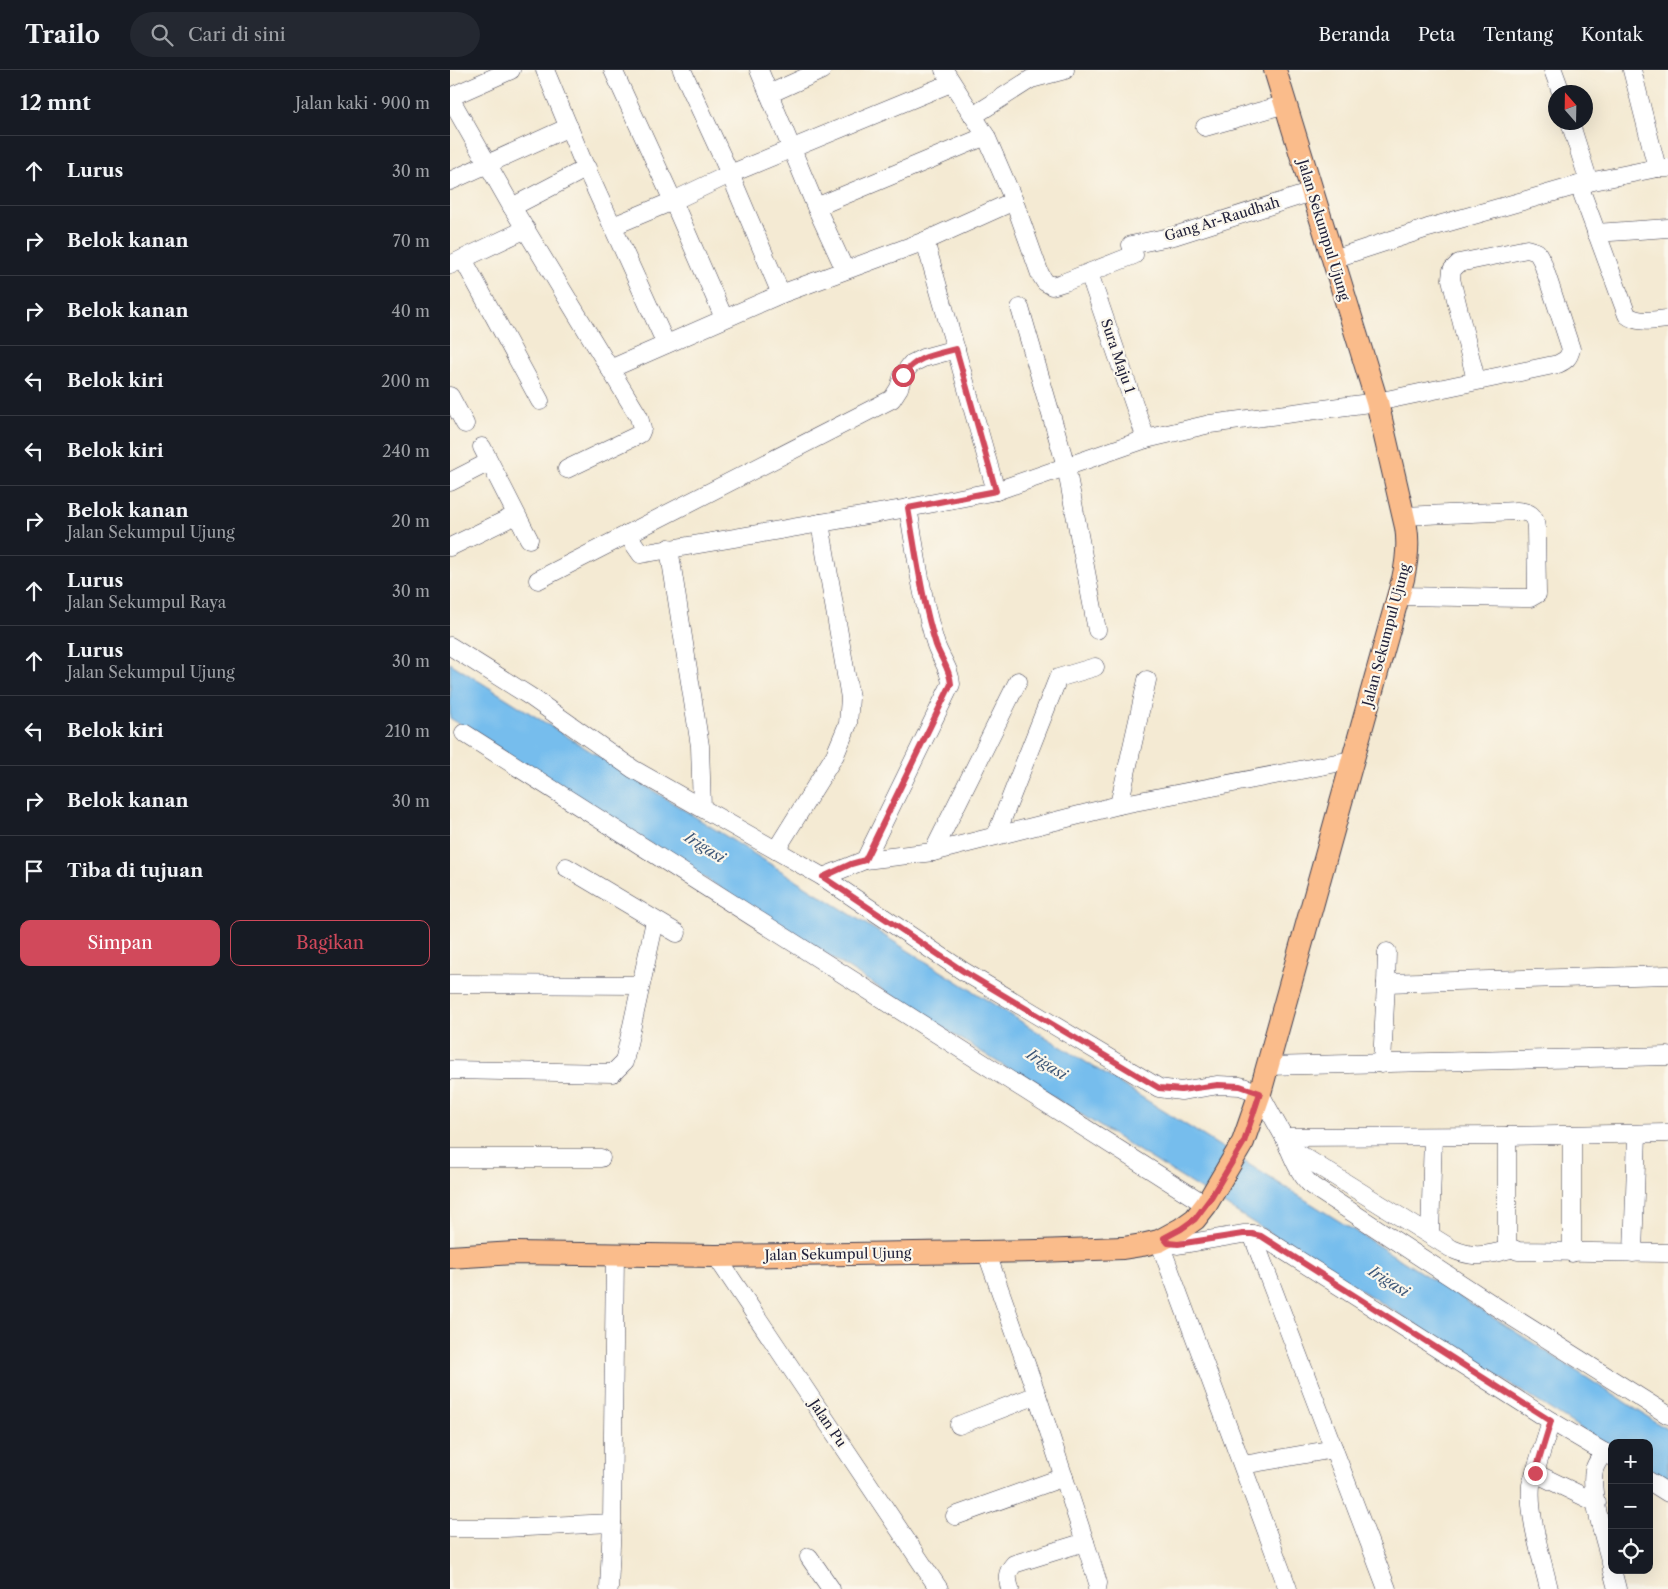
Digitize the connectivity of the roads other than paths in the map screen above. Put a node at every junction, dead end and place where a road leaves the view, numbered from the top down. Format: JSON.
{"nodes":[{"id":1,"x":511,"y":70,"type":"edge"},
{"id":2,"x":545,"y":70,"type":"edge"},
{"id":3,"x":613,"y":70,"type":"edge"},
{"id":4,"x":682,"y":70,"type":"edge"},
{"id":5,"x":759,"y":70,"type":"edge"},
{"id":6,"x":822,"y":70,"type":"edge"},
{"id":7,"x":1065,"y":70,"type":"edge"},
{"id":8,"x":1276,"y":70,"type":"edge"},
{"id":9,"x":1553,"y":70,"type":"edge"},
{"id":10,"x":1632,"y":70,"type":"edge"},
{"id":11,"x":1029,"y":74,"type":"edge"},
{"id":12,"x":947,"y":76,"type":"edge"},
{"id":13,"x":1558,"y":85,"type":"edge"},
{"id":14,"x":769,"y":94,"type":"junction"},
{"id":15,"x":450,"y":97,"type":"edge"},
{"id":16,"x":1286,"y":104,"type":"junction"},
{"id":17,"x":973,"y":116,"type":"junction"},
{"id":18,"x":1205,"y":127,"type":"dead end"},
{"id":19,"x":569,"y":128,"type":"junction"},
{"id":20,"x":1572,"y":130,"type":"edge"},
{"id":21,"x":986,"y":136,"type":"junction"},
{"id":22,"x":793,"y":148,"type":"junction"},
{"id":23,"x":488,"y":163,"type":"junction"},
{"id":24,"x":586,"y":168,"type":"junction"},
{"id":25,"x":1663,"y":168,"type":"edge"},
{"id":26,"x":730,"y":174,"type":"junction"},
{"id":27,"x":450,"y":181,"type":"edge"},
{"id":28,"x":1584,"y":183,"type":"junction"},
{"id":29,"x":1312,"y":192,"type":"junction"},
{"id":30,"x":1014,"y":201,"type":"junction"},
{"id":31,"x":673,"y":202,"type":"junction"},
{"id":32,"x":512,"y":207,"type":"junction"},
{"id":33,"x":816,"y":207,"type":"junction"},
{"id":34,"x":613,"y":226,"type":"junction"},
{"id":35,"x":1668,"y":228,"type":"edge"},
{"id":36,"x":526,"y":229,"type":"junction"},
{"id":37,"x":1596,"y":233,"type":"junction"},
{"id":38,"x":925,"y":241,"type":"junction"},
{"id":39,"x":1333,"y":259,"type":"junction"},
{"id":40,"x":457,"y":262,"type":"edge"},
{"id":41,"x":845,"y":270,"type":"junction"},
{"id":42,"x":1090,"y":273,"type":"junction"},
{"id":43,"x":781,"y":294,"type":"junction"},
{"id":44,"x":1020,"y":308,"type":"dead end"},
{"id":45,"x":724,"y":318,"type":"junction"},
{"id":46,"x":1668,"y":319,"type":"edge"},
{"id":47,"x":666,"y":344,"type":"junction"},
{"id":48,"x":956,"y":349,"type":"junction"},
{"id":49,"x":610,"y":369,"type":"junction"},
{"id":50,"x":1476,"y":380,"type":"junction"},
{"id":51,"x":450,"y":396,"type":"edge"},
{"id":52,"x":540,"y":401,"type":"dead end"},
{"id":53,"x":1377,"y":402,"type":"junction"},
{"id":54,"x":465,"y":424,"type":"dead end"},
{"id":55,"x":1146,"y":439,"type":"junction"},
{"id":56,"x":1066,"y":466,"type":"junction"},
{"id":57,"x":567,"y":469,"type":"dead end"},
{"id":58,"x":450,"y":482,"type":"edge"},
{"id":59,"x":996,"y":491,"type":"junction"},
{"id":60,"x":908,"y":508,"type":"junction"},
{"id":61,"x":516,"y":515,"type":"junction"},
{"id":62,"x":1403,"y":516,"type":"junction"},
{"id":63,"x":820,"y":523,"type":"junction"},
{"id":64,"x":628,"y":534,"type":"junction"},
{"id":65,"x":528,"y":539,"type":"dead end"},
{"id":66,"x":450,"y":547,"type":"edge"},
{"id":67,"x":669,"y":548,"type":"junction"},
{"id":68,"x":538,"y":580,"type":"dead end"},
{"id":69,"x":1398,"y":596,"type":"junction"},
{"id":70,"x":1097,"y":630,"type":"dead end"},
{"id":71,"x":450,"y":646,"type":"edge"},
{"id":72,"x":1095,"y":667,"type":"dead end"},
{"id":73,"x":1147,"y":680,"type":"dead end"},
{"id":74,"x":1018,"y":681,"type":"dead end"},
{"id":75,"x":464,"y":733,"type":"dead end"},
{"id":76,"x":1352,"y":760,"type":"junction"},
{"id":77,"x":1119,"y":805,"type":"junction"},
{"id":78,"x":702,"y":808,"type":"junction"},
{"id":79,"x":996,"y":835,"type":"junction"},
{"id":80,"x":776,"y":850,"type":"junction"},
{"id":81,"x":933,"y":852,"type":"junction"},
{"id":82,"x":865,"y":860,"type":"junction"},
{"id":83,"x":566,"y":867,"type":"dead end"},
{"id":84,"x":823,"y":877,"type":"junction"},
{"id":85,"x":656,"y":920,"type":"junction"},
{"id":86,"x":677,"y":933,"type":"dead end"},
{"id":87,"x":1387,"y":952,"type":"dead end"},
{"id":88,"x":1668,"y":975,"type":"edge"},
{"id":89,"x":1386,"y":983,"type":"junction"},
{"id":90,"x":450,"y":984,"type":"edge"},
{"id":91,"x":640,"y":985,"type":"junction"},
{"id":92,"x":1668,"y":1056,"type":"edge"},
{"id":93,"x":1382,"y":1064,"type":"junction"},
{"id":94,"x":1267,"y":1066,"type":"junction"},
{"id":95,"x":450,"y":1070,"type":"edge"},
{"id":96,"x":1260,"y":1093,"type":"junction"},
{"id":97,"x":1668,"y":1133,"type":"edge"},
{"id":98,"x":1637,"y":1134,"type":"junction"},
{"id":99,"x":1572,"y":1135,"type":"junction"},
{"id":100,"x":1507,"y":1136,"type":"junction"},
{"id":101,"x":1433,"y":1137,"type":"junction"},
{"id":102,"x":1286,"y":1142,"type":"junction"},
{"id":103,"x":450,"y":1158,"type":"edge"},
{"id":104,"x":601,"y":1158,"type":"dead end"},
{"id":105,"x":1208,"y":1202,"type":"junction"},
{"id":106,"x":1252,"y":1234,"type":"junction"},
{"id":107,"x":1430,"y":1235,"type":"junction"},
{"id":108,"x":1161,"y":1239,"type":"junction"},
{"id":109,"x":1512,"y":1249,"type":"junction"},
{"id":110,"x":986,"y":1251,"type":"junction"},
{"id":111,"x":1633,"y":1252,"type":"junction"},
{"id":112,"x":1572,"y":1253,"type":"junction"},
{"id":113,"x":1668,"y":1253,"type":"edge"},
{"id":114,"x":615,"y":1254,"type":"junction"},
{"id":115,"x":716,"y":1256,"type":"junction"},
{"id":116,"x":450,"y":1258,"type":"edge"},
{"id":117,"x":1037,"y":1395,"type":"junction"},
{"id":118,"x":1668,"y":1415,"type":"edge"},
{"id":119,"x":1551,"y":1421,"type":"junction"},
{"id":120,"x":959,"y":1425,"type":"dead end"},
{"id":121,"x":1334,"y":1449,"type":"junction"},
{"id":122,"x":1608,"y":1455,"type":"edge"},
{"id":123,"x":1243,"y":1465,"type":"junction"},
{"id":124,"x":1535,"y":1473,"type":"junction"},
{"id":125,"x":1064,"y":1477,"type":"junction"},
{"id":126,"x":1653,"y":1484,"type":"edge"},
{"id":127,"x":1668,"y":1493,"type":"edge"},
{"id":128,"x":1597,"y":1503,"type":"junction"},
{"id":129,"x":956,"y":1516,"type":"dead end"},
{"id":130,"x":612,"y":1523,"type":"junction"},
{"id":131,"x":450,"y":1528,"type":"edge"},
{"id":132,"x":1085,"y":1542,"type":"junction"},
{"id":133,"x":1608,"y":1551,"type":"edge"},
{"id":134,"x":809,"y":1557,"type":"dead end"},
{"id":135,"x":1613,"y":1574,"type":"edge"},
{"id":136,"x":609,"y":1589,"type":"edge"},
{"id":137,"x":830,"y":1589,"type":"edge"},
{"id":138,"x":939,"y":1589,"type":"edge"},
{"id":139,"x":1010,"y":1589,"type":"edge"},
{"id":140,"x":1096,"y":1589,"type":"edge"},
{"id":141,"x":1288,"y":1589,"type":"edge"},
{"id":142,"x":1387,"y":1589,"type":"edge"},
{"id":143,"x":1549,"y":1589,"type":"edge"},
{"id":144,"x":1617,"y":1589,"type":"edge"}],
"edges":[{"from":1,"to":15,"type":"street"},
{"from":2,"to":19,"type":"street"},
{"from":3,"to":31,"type":"street"},
{"from":4,"to":26,"type":"street"},
{"from":5,"to":14,"type":"street"},
{"from":6,"to":14,"type":"street"},
{"from":7,"to":11,"type":"street"},
{"from":8,"to":16,"type":"main road","name":"Jalan Sekumpul Ujung"},
{"from":9,"to":13,"type":"street"},
{"from":10,"to":25,"type":"street"},
{"from":11,"to":17,"type":"street"},
{"from":12,"to":17,"type":"street"},
{"from":12,"to":22,"type":"street"},
{"from":14,"to":22,"type":"street"},
{"from":15,"to":23,"type":"street"},
{"from":16,"to":18,"type":"street"},
{"from":16,"to":29,"type":"main road","name":"Jalan Sekumpul Ujung"},
{"from":17,"to":21,"type":"street"},
{"from":19,"to":23,"type":"street"},
{"from":19,"to":24,"type":"street"},
{"from":20,"to":28,"type":"street"},
{"from":21,"to":30,"type":"street"},
{"from":21,"to":33,"type":"street"},
{"from":22,"to":26,"type":"street"},
{"from":22,"to":33,"type":"street"},
{"from":23,"to":27,"type":"street"},
{"from":23,"to":32,"type":"street"},
{"from":24,"to":32,"type":"street"},
{"from":24,"to":34,"type":"street"},
{"from":25,"to":28,"type":"street"},
{"from":26,"to":31,"type":"street"},
{"from":26,"to":43,"type":"street"},
{"from":28,"to":37,"type":"street"},
{"from":28,"to":39,"type":"street"},
{"from":29,"to":39,"type":"main road","name":"Jalan Sekumpul Ujung"},
{"from":29,"to":42,"type":"street","name":"Gang Ar-Raudhah"},
{"from":30,"to":38,"type":"street"},
{"from":30,"to":42,"type":"street"},
{"from":31,"to":34,"type":"street"},
{"from":31,"to":45,"type":"street"},
{"from":32,"to":36,"type":"street"},
{"from":33,"to":41,"type":"street"},
{"from":34,"to":47,"type":"street"},
{"from":35,"to":37,"type":"street"},
{"from":36,"to":40,"type":"street"},
{"from":36,"to":49,"type":"street"},
{"from":37,"to":46,"type":"street"},
{"from":38,"to":41,"type":"street"},
{"from":38,"to":48,"type":"street"},
{"from":39,"to":53,"type":"main road","name":"Jalan Sekumpul Ujung"},
{"from":40,"to":52,"type":"street"},
{"from":41,"to":43,"type":"street"},
{"from":42,"to":55,"type":"street","name":"Sura Maju 1"},
{"from":43,"to":45,"type":"street"},
{"from":44,"to":56,"type":"street"},
{"from":45,"to":47,"type":"street"},
{"from":47,"to":49,"type":"street"},
{"from":48,"to":59,"type":"street"},
{"from":48,"to":64,"type":"street"},
{"from":49,"to":57,"type":"street"},
{"from":50,"to":50,"type":"street"},
{"from":50,"to":53,"type":"street"},
{"from":51,"to":54,"type":"street"},
{"from":53,"to":55,"type":"street"},
{"from":53,"to":62,"type":"main road","name":"Jalan Sekumpul Ujung"},
{"from":55,"to":56,"type":"street"},
{"from":56,"to":59,"type":"street"},
{"from":56,"to":70,"type":"street"},
{"from":58,"to":61,"type":"street"},
{"from":59,"to":60,"type":"street"},
{"from":60,"to":63,"type":"street"},
{"from":60,"to":82,"type":"street"},
{"from":61,"to":65,"type":"street"},
{"from":61,"to":66,"type":"street"},
{"from":62,"to":69,"type":"main road","name":"Jalan Sekumpul Ujung"},
{"from":62,"to":69,"type":"street"},
{"from":63,"to":67,"type":"street"},
{"from":63,"to":80,"type":"street"},
{"from":64,"to":67,"type":"street"},
{"from":64,"to":68,"type":"street"},
{"from":67,"to":78,"type":"street"},
{"from":69,"to":76,"type":"main road","name":"Jalan Sekumpul Ujung"},
{"from":71,"to":78,"type":"street"},
{"from":72,"to":79,"type":"street"},
{"from":73,"to":77,"type":"street"},
{"from":74,"to":81,"type":"street"},
{"from":75,"to":105,"type":"street"},
{"from":76,"to":77,"type":"street"},
{"from":76,"to":94,"type":"main road","name":"Jalan Sekumpul Ujung"},
{"from":77,"to":79,"type":"street"},
{"from":78,"to":80,"type":"street"},
{"from":79,"to":81,"type":"street"},
{"from":80,"to":84,"type":"street"},
{"from":81,"to":82,"type":"street"},
{"from":82,"to":84,"type":"street"},
{"from":83,"to":85,"type":"street"},
{"from":84,"to":96,"type":"street"},
{"from":85,"to":86,"type":"street"},
{"from":85,"to":91,"type":"street"},
{"from":87,"to":89,"type":"street"},
{"from":88,"to":89,"type":"street"},
{"from":89,"to":93,"type":"street"},
{"from":90,"to":91,"type":"street"},
{"from":91,"to":95,"type":"street"},
{"from":92,"to":93,"type":"street"},
{"from":93,"to":94,"type":"street"},
{"from":94,"to":96,"type":"main road","name":"Jalan Sekumpul Ujung"},
{"from":96,"to":102,"type":"street"},
{"from":96,"to":105,"type":"main road","name":"Jalan Sekumpul Ujung"},
{"from":97,"to":98,"type":"street"},
{"from":98,"to":99,"type":"street"},
{"from":98,"to":111,"type":"street"},
{"from":99,"to":100,"type":"street"},
{"from":99,"to":112,"type":"street"},
{"from":100,"to":101,"type":"street"},
{"from":100,"to":109,"type":"street"},
{"from":101,"to":102,"type":"street"},
{"from":101,"to":107,"type":"street"},
{"from":102,"to":107,"type":"street"},
{"from":102,"to":118,"type":"street"},
{"from":103,"to":104,"type":"street"},
{"from":105,"to":108,"type":"main road","name":"Jalan Sekumpul Ujung"},
{"from":106,"to":108,"type":"street"},
{"from":106,"to":119,"type":"street"},
{"from":106,"to":121,"type":"street"},
{"from":107,"to":109,"type":"street"},
{"from":108,"to":110,"type":"main road","name":"Jalan Sekumpul Ujung"},
{"from":108,"to":123,"type":"street"},
{"from":109,"to":112,"type":"street"},
{"from":110,"to":115,"type":"main road","name":"Jalan Sekumpul Ujung"},
{"from":110,"to":117,"type":"street"},
{"from":111,"to":112,"type":"street"},
{"from":111,"to":113,"type":"street"},
{"from":114,"to":115,"type":"main road","name":"Jalan Sekumpul Ujung"},
{"from":114,"to":116,"type":"main road","name":"Jalan Sekumpul Ujung"},
{"from":114,"to":130,"type":"street"},
{"from":115,"to":138,"type":"street","name":"Jalan Pu"},
{"from":117,"to":120,"type":"street"},
{"from":117,"to":125,"type":"street"},
{"from":119,"to":122,"type":"street"},
{"from":119,"to":124,"type":"street"},
{"from":121,"to":123,"type":"street"},
{"from":121,"to":142,"type":"street"},
{"from":122,"to":128,"type":"street"},
{"from":123,"to":141,"type":"street"},
{"from":124,"to":128,"type":"street"},
{"from":124,"to":143,"type":"street"},
{"from":125,"to":129,"type":"street"},
{"from":125,"to":132,"type":"street"},
{"from":126,"to":127,"type":"street"},
{"from":128,"to":133,"type":"street"},
{"from":130,"to":131,"type":"street"},
{"from":130,"to":136,"type":"street"},
{"from":132,"to":139,"type":"street"},
{"from":132,"to":140,"type":"street"},
{"from":134,"to":137,"type":"street"},
{"from":135,"to":144,"type":"street"}]}
